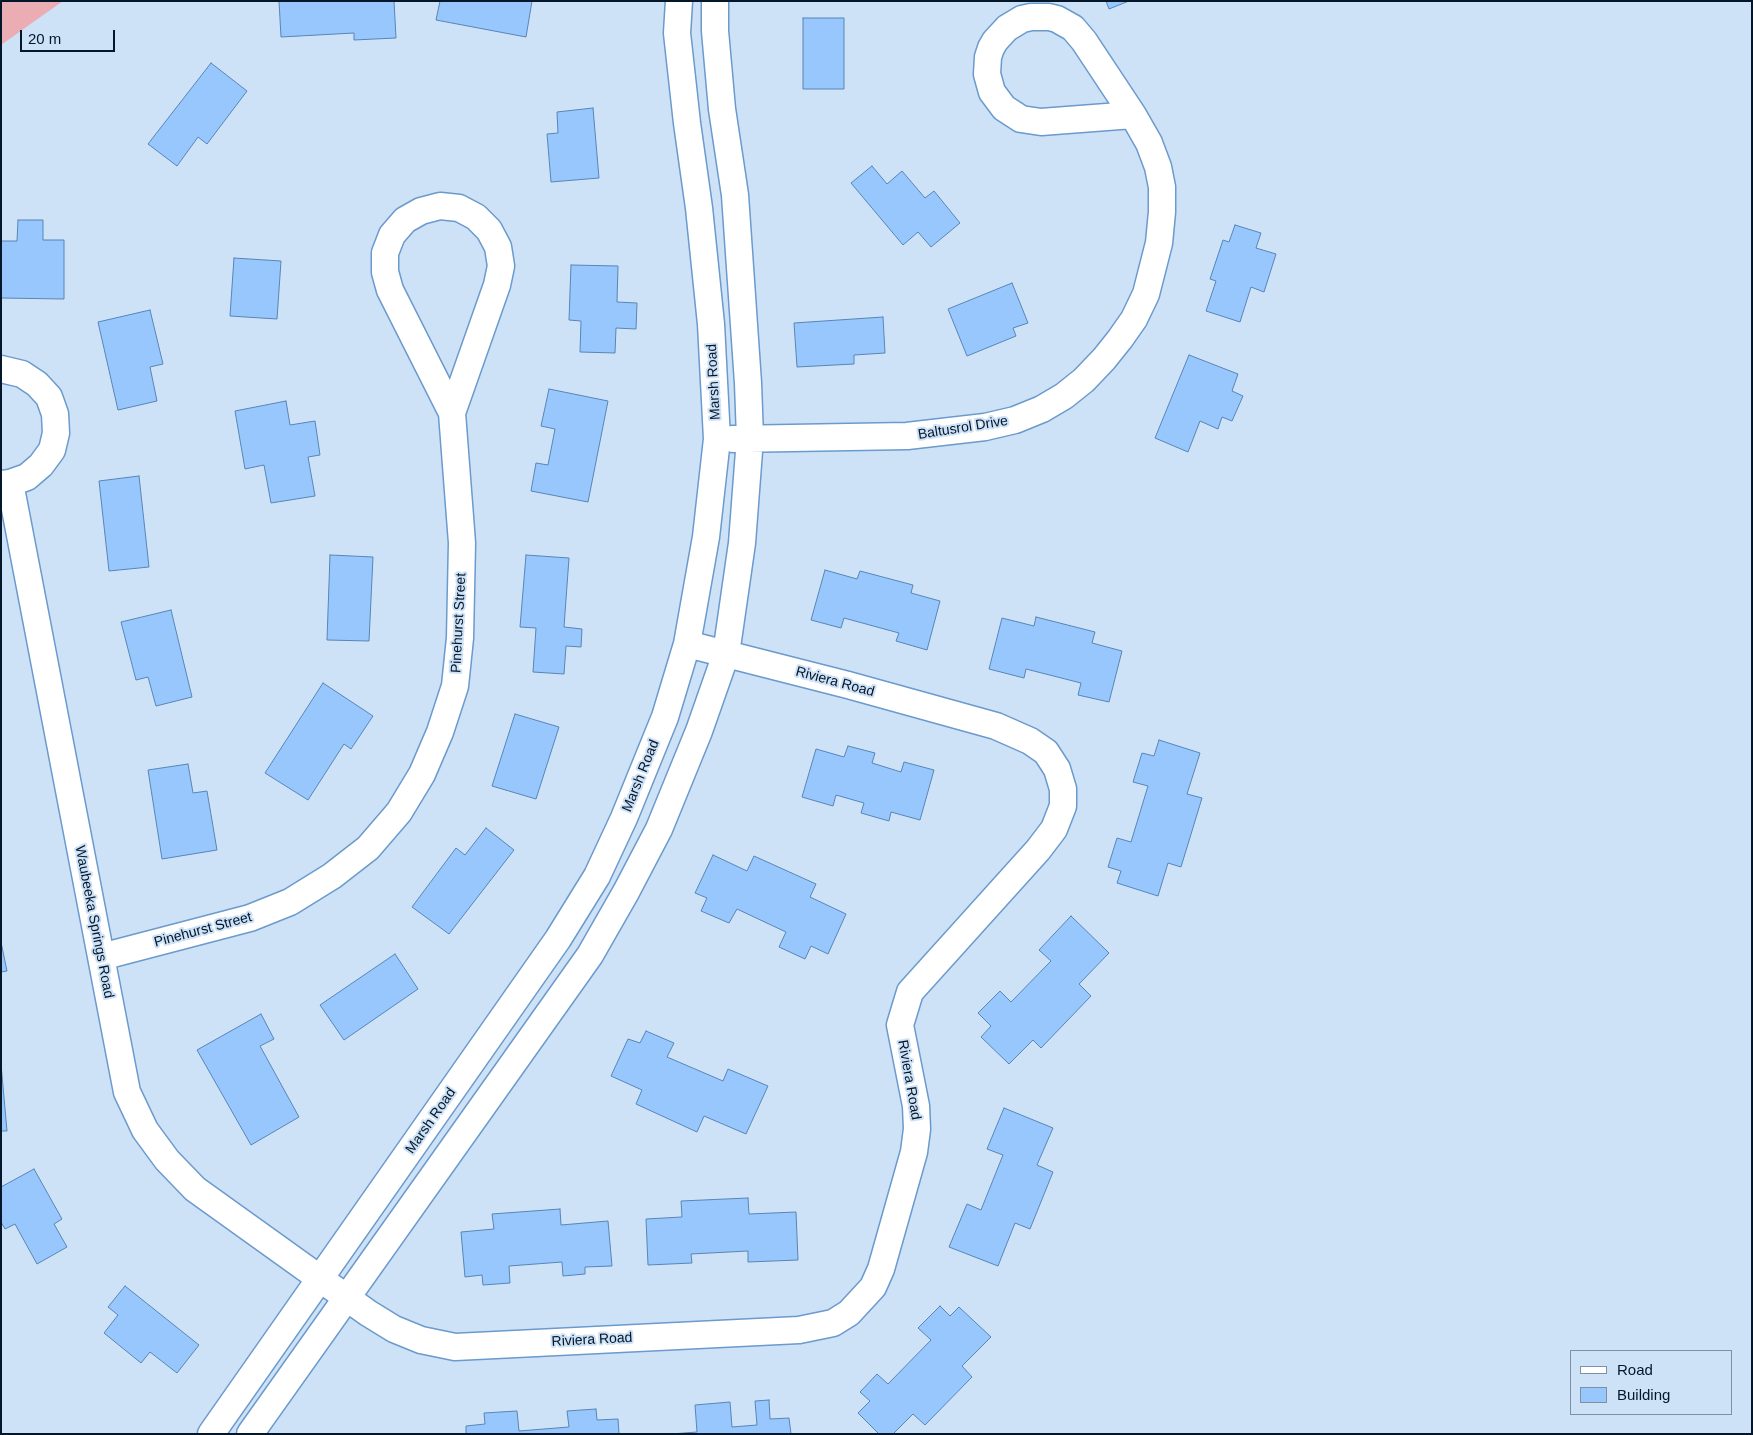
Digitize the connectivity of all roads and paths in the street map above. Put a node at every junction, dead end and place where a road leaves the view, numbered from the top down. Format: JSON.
{"nodes":[{"id":1,"x":679,"y":1,"type":"edge"},
{"id":2,"x":715,"y":1,"type":"edge"},
{"id":3,"x":1133,"y":115,"type":"junction"},
{"id":4,"x":1,"y":369,"type":"edge"},
{"id":5,"x":452,"y":413,"type":"junction"},
{"id":6,"x":750,"y":438,"type":"junction"},
{"id":7,"x":717,"y":439,"type":"junction"},
{"id":8,"x":6,"y":483,"type":"edge"},
{"id":9,"x":687,"y":644,"type":"junction"},
{"id":10,"x":726,"y":654,"type":"junction"},
{"id":11,"x":101,"y":957,"type":"junction"},
{"id":12,"x":320,"y":1278,"type":"junction"},
{"id":13,"x":347,"y":1298,"type":"junction"},
{"id":14,"x":211,"y":1434,"type":"edge"},
{"id":15,"x":250,"y":1434,"type":"edge"}],
"edges":[{"from":1,"to":7,"type":"street","name":"Marsh Road"},
{"from":2,"to":6,"type":"street"},
{"from":3,"to":3,"type":"street","name":"Baltusrol Drive"},
{"from":3,"to":6,"type":"street","name":"Baltusrol Drive"},
{"from":4,"to":8,"type":"street","name":"Waubeeka Springs Road"},
{"from":5,"to":5,"type":"street","name":"Pinehurst Street"},
{"from":5,"to":11,"type":"street","name":"Pinehurst Street"},
{"from":6,"to":7,"type":"street","name":"Baltusrol Drive"},
{"from":6,"to":10,"type":"street"},
{"from":7,"to":9,"type":"street","name":"Marsh Road"},
{"from":8,"to":11,"type":"street","name":"Waubeeka Springs Road"},
{"from":9,"to":10,"type":"street","name":"Riviera Road"},
{"from":9,"to":12,"type":"street","name":"Marsh Road"},
{"from":10,"to":13,"type":"street"},
{"from":10,"to":13,"type":"street","name":"Riviera Road"},
{"from":11,"to":12,"type":"street","name":"Waubeeka Springs Road"},
{"from":12,"to":13,"type":"street","name":"Riviera Road"},
{"from":12,"to":14,"type":"street","name":"Marsh Road"},
{"from":13,"to":15,"type":"street"}]}
